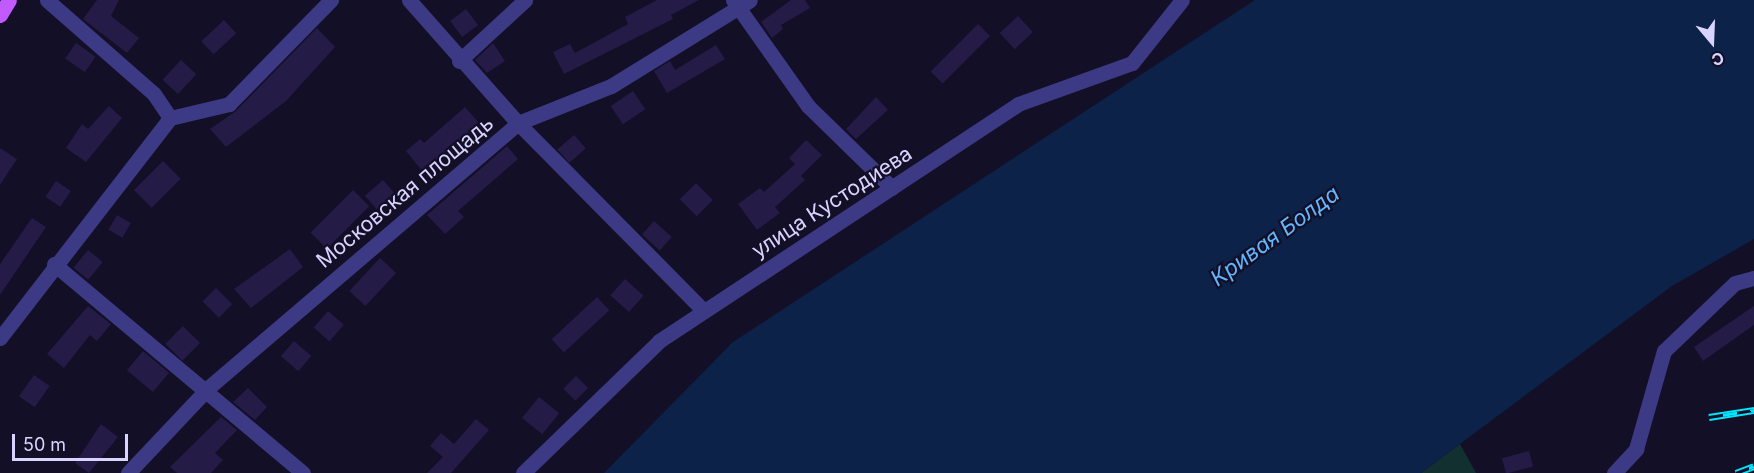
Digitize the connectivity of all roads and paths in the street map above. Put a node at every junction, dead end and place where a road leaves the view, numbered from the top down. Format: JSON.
{"nodes":[{"id":1,"x":9,"y":0,"type":"edge"},
{"id":2,"x":46,"y":0,"type":"edge"},
{"id":3,"x":331,"y":0,"type":"edge"},
{"id":4,"x":409,"y":0,"type":"edge"},
{"id":5,"x":525,"y":0,"type":"edge"},
{"id":6,"x":1182,"y":0,"type":"edge"},
{"id":7,"x":740,"y":2,"type":"edge"},
{"id":8,"x":0,"y":15,"type":"edge"},
{"id":9,"x":459,"y":61,"type":"junction"},
{"id":10,"x":170,"y":118,"type":"junction"},
{"id":11,"x":518,"y":123,"type":"junction"},
{"id":12,"x":892,"y":188,"type":"junction"},
{"id":13,"x":54,"y":264,"type":"junction"},
{"id":14,"x":1754,"y":278,"type":"edge"},
{"id":15,"x":704,"y":311,"type":"junction"},
{"id":16,"x":0,"y":338,"type":"edge"},
{"id":17,"x":208,"y":388,"type":"junction"},
{"id":18,"x":128,"y":473,"type":"edge"},
{"id":19,"x":303,"y":473,"type":"edge"},
{"id":20,"x":523,"y":473,"type":"edge"},
{"id":21,"x":1614,"y":473,"type":"edge"}],
"edges":[{"from":1,"to":8,"type":"main road"},
{"from":2,"to":10,"type":"street"},
{"from":3,"to":10,"type":"street"},
{"from":4,"to":9,"type":"street"},
{"from":5,"to":9,"type":"street"},
{"from":6,"to":12,"type":"street","name":"улица Кустодиева"},
{"from":7,"to":11,"type":"street","name":"Московская площадь"},
{"from":7,"to":12,"type":"street"},
{"from":9,"to":11,"type":"street"},
{"from":10,"to":13,"type":"street"},
{"from":11,"to":15,"type":"street"},
{"from":11,"to":17,"type":"street","name":"Московская площадь"},
{"from":12,"to":15,"type":"street","name":"улица Кустодиева"},
{"from":13,"to":16,"type":"street"},
{"from":13,"to":17,"type":"street"},
{"from":14,"to":21,"type":"street"},
{"from":15,"to":20,"type":"street","name":"улица Кустодиева"},
{"from":17,"to":18,"type":"street","name":"Московская площадь"},
{"from":17,"to":19,"type":"street"}]}
